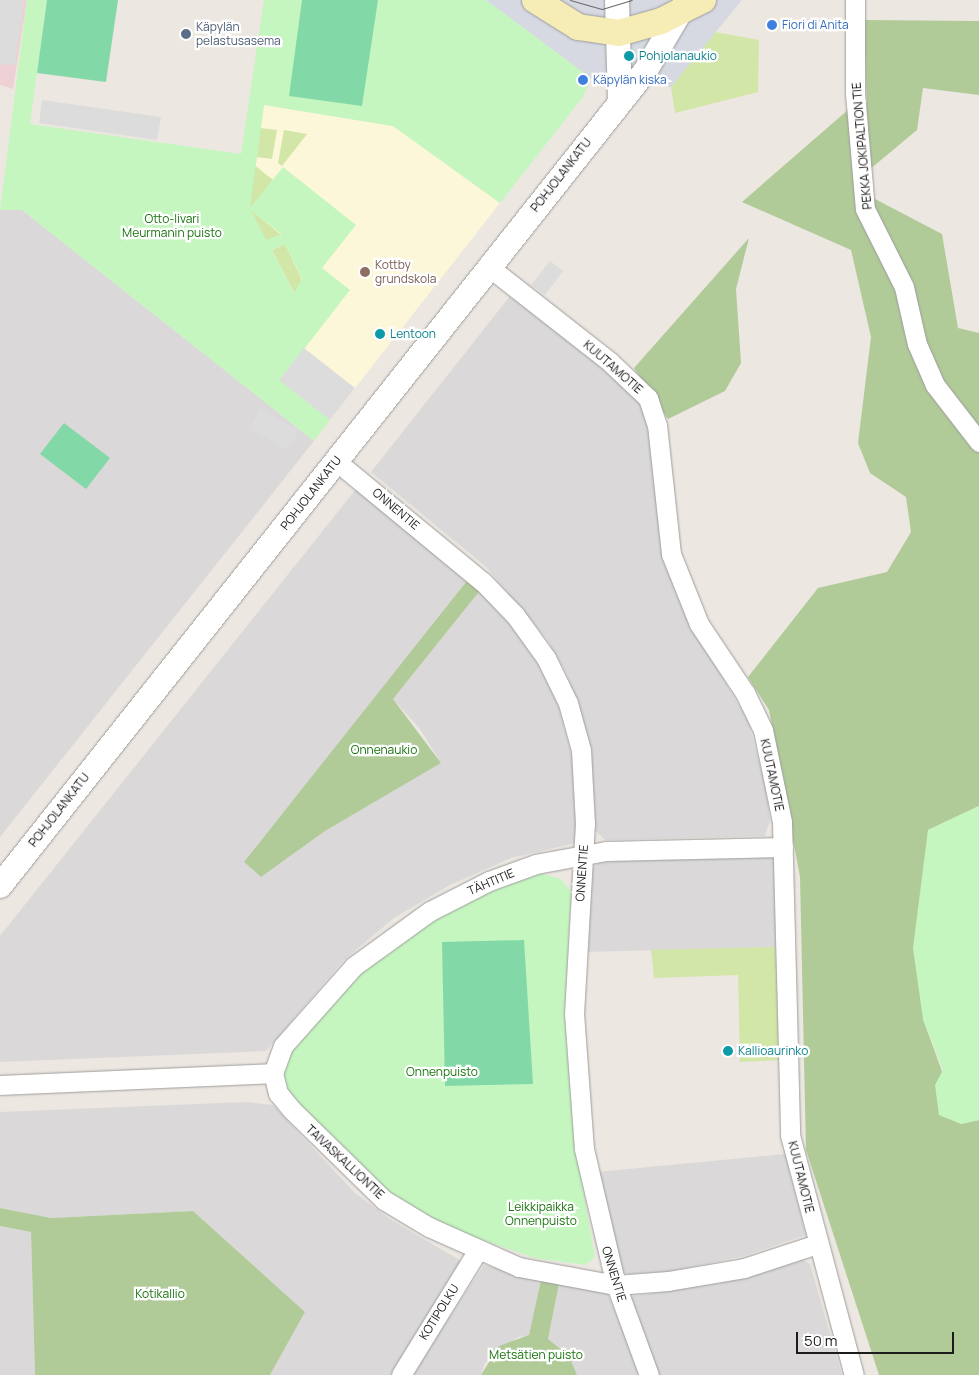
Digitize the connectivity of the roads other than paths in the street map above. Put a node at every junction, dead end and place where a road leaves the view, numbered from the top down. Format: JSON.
{"nodes":[{"id":1,"x":535,"y":0,"type":"edge"},
{"id":2,"x":617,"y":0,"type":"edge"},
{"id":3,"x":855,"y":0,"type":"edge"},
{"id":4,"x":691,"y":4,"type":"edge"},
{"id":5,"x":619,"y":33,"type":"junction"},
{"id":6,"x":620,"y":100,"type":"junction"},
{"id":7,"x":489,"y":267,"type":"junction"},
{"id":8,"x":979,"y":442,"type":"edge"},
{"id":9,"x":336,"y":461,"type":"junction"},
{"id":10,"x":783,"y":847,"type":"junction"},
{"id":11,"x":583,"y":855,"type":"junction"},
{"id":12,"x":0,"y":886,"type":"edge"},
{"id":13,"x":273,"y":1073,"type":"junction"},
{"id":14,"x":0,"y":1085,"type":"edge"},
{"id":15,"x":817,"y":1244,"type":"junction"},
{"id":16,"x":478,"y":1250,"type":"junction"},
{"id":17,"x":616,"y":1285,"type":"junction"},
{"id":18,"x":401,"y":1375,"type":"edge"},
{"id":19,"x":649,"y":1375,"type":"edge"},
{"id":20,"x":854,"y":1375,"type":"edge"}],
"edges":[{"from":1,"to":5,"type":"main road"},
{"from":2,"to":5,"type":"street"},
{"from":3,"to":8,"type":"street","name":"PEKKA JOKIPALTION TIE"},
{"from":4,"to":5,"type":"main road"},
{"from":4,"to":6,"type":"street","name":"POHJOLANKATU"},
{"from":5,"to":6,"type":"street"},
{"from":6,"to":7,"type":"street","name":"POHJOLANKATU"},
{"from":7,"to":9,"type":"street","name":"POHJOLANKATU"},
{"from":7,"to":10,"type":"street","name":"KUUTAMOTIE"},
{"from":9,"to":11,"type":"street","name":"ONNENTIE"},
{"from":9,"to":12,"type":"street","name":"POHJOLANKATU"},
{"from":10,"to":11,"type":"street","name":"TÄHTITIE"},
{"from":10,"to":15,"type":"street","name":"KUUTAMOTIE"},
{"from":11,"to":13,"type":"street","name":"TÄHTITIE"},
{"from":11,"to":17,"type":"street","name":"ONNENTIE"},
{"from":13,"to":14,"type":"street"},
{"from":13,"to":16,"type":"street","name":"TAIVASKALLIONTIE"},
{"from":15,"to":17,"type":"street","name":"TAIVASKALLIONTIE"},
{"from":15,"to":20,"type":"street","name":"KUUTAMOTIE"},
{"from":16,"to":17,"type":"street","name":"TAIVASKALLIONTIE"},
{"from":16,"to":18,"type":"street","name":"KOTIPOLKU"},
{"from":17,"to":19,"type":"street","name":"ONNENTIE"}]}
